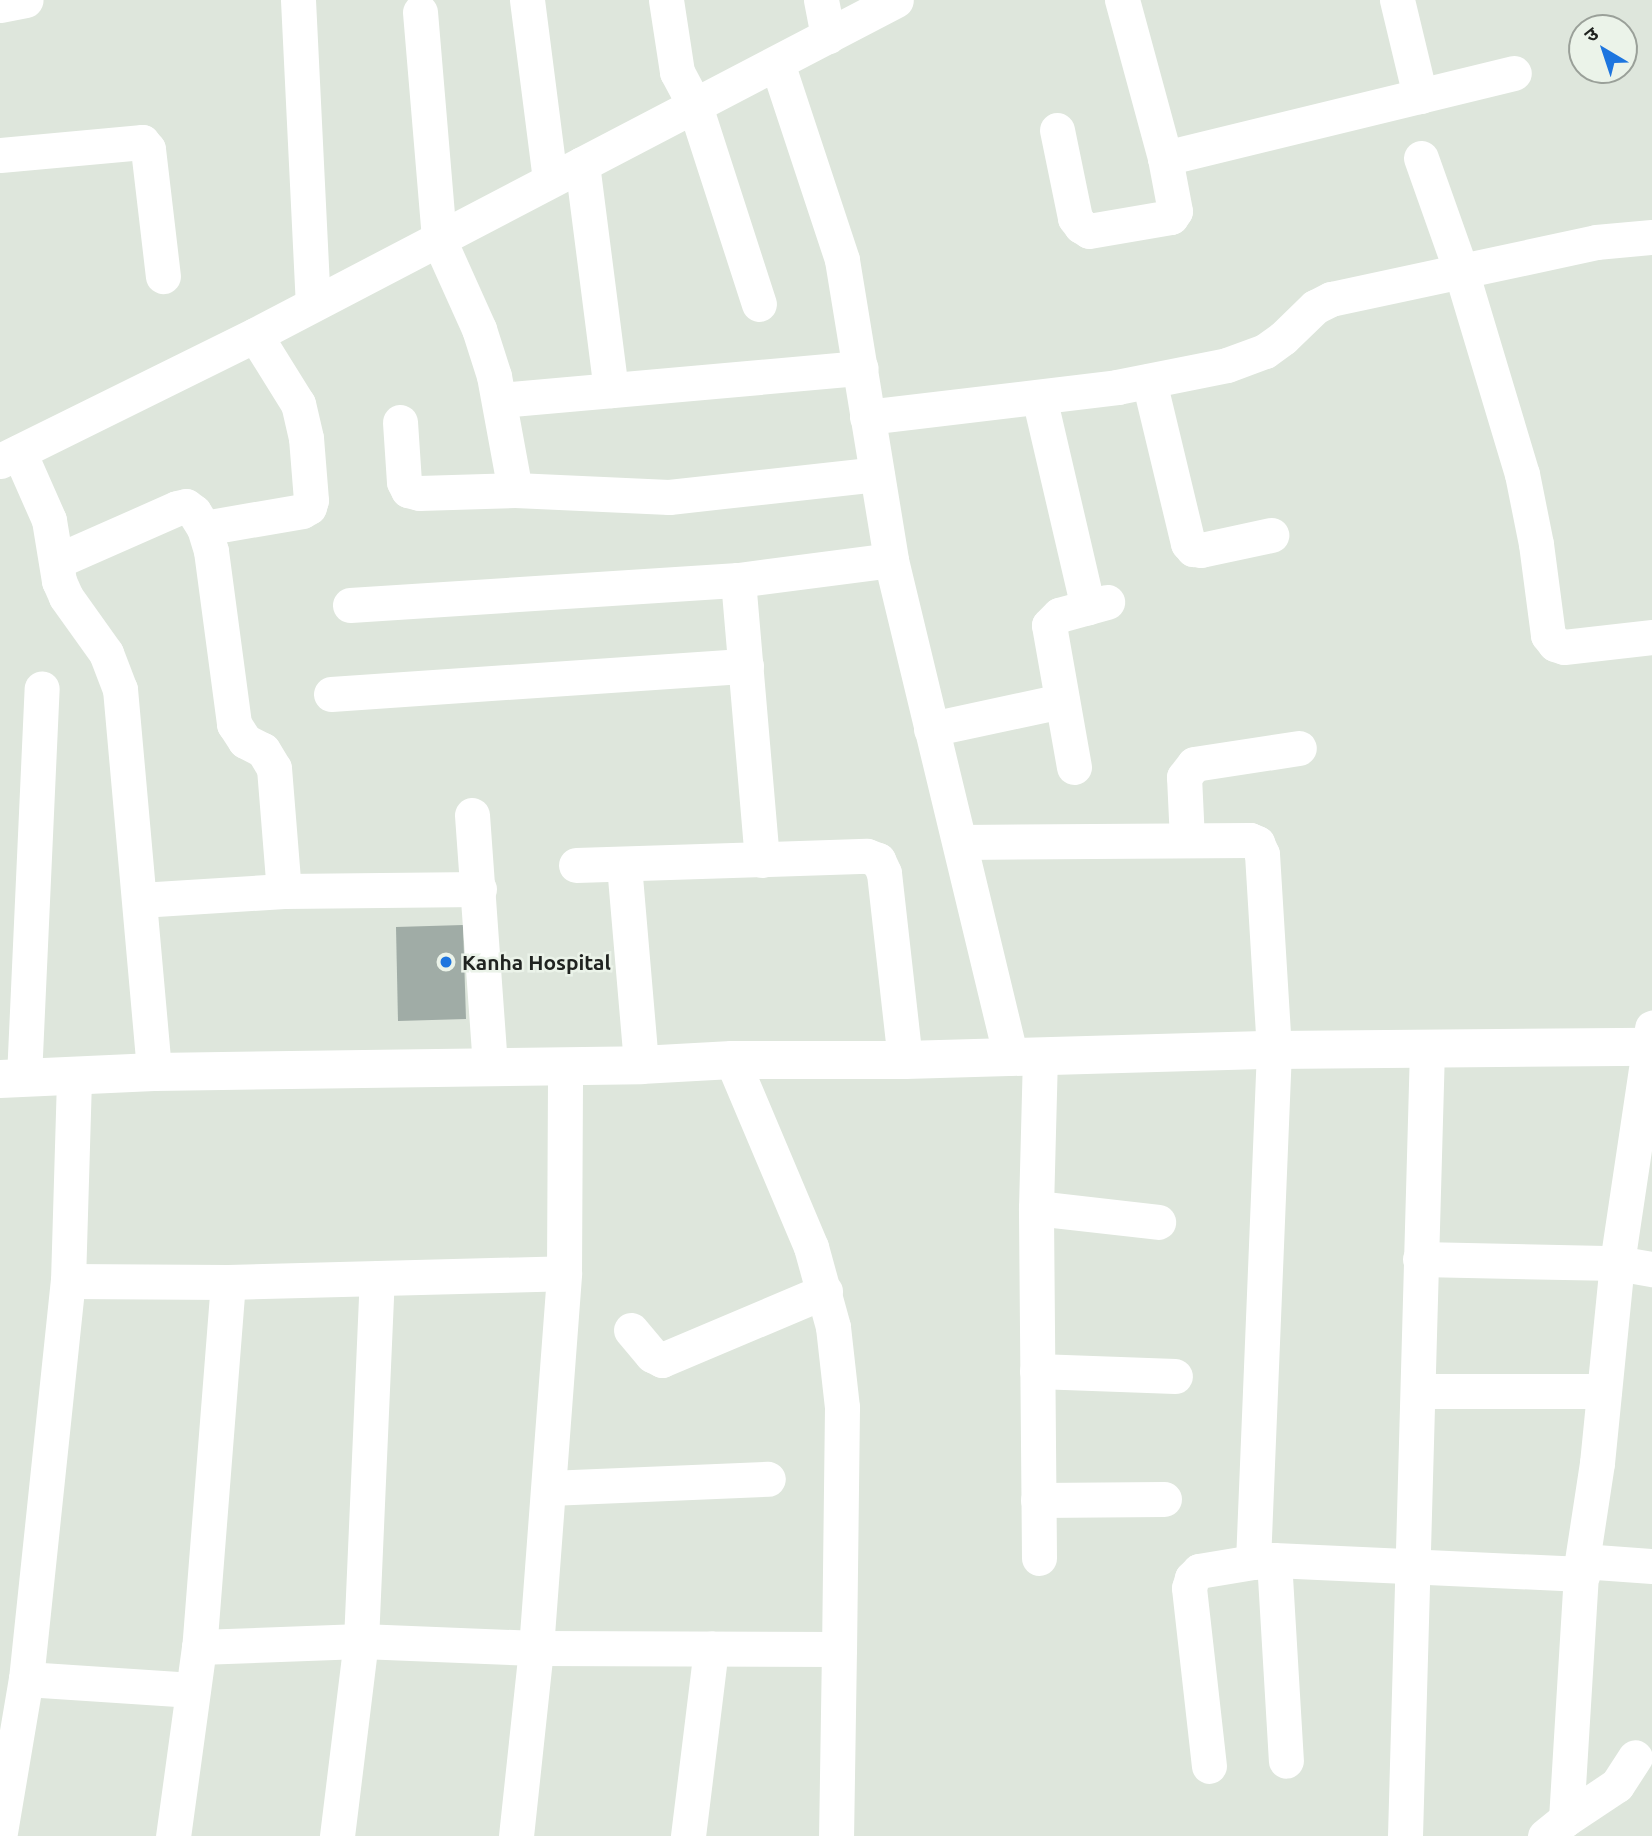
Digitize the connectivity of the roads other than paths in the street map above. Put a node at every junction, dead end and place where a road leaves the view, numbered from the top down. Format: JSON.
{"nodes":[{"id":1,"x":26,"y":0,"type":"edge"},
{"id":2,"x":298,"y":0,"type":"edge"},
{"id":3,"x":527,"y":0,"type":"edge"},
{"id":4,"x":667,"y":0,"type":"edge"},
{"id":5,"x":821,"y":0,"type":"edge"},
{"id":6,"x":896,"y":0,"type":"edge"},
{"id":7,"x":1122,"y":0,"type":"edge"},
{"id":8,"x":1397,"y":0,"type":"edge"},
{"id":9,"x":0,"y":5,"type":"edge"},
{"id":10,"x":420,"y":12,"type":"dead end"},
{"id":11,"x":828,"y":36,"type":"junction"},
{"id":12,"x":777,"y":63,"type":"junction"},
{"id":13,"x":1514,"y":73,"type":"dead end"},
{"id":14,"x":1420,"y":96,"type":"junction"},
{"id":15,"x":695,"y":106,"type":"junction"},
{"id":16,"x":1057,"y":130,"type":"dead end"},
{"id":17,"x":0,"y":155,"type":"edge"},
{"id":18,"x":1165,"y":158,"type":"junction"},
{"id":19,"x":1421,"y":158,"type":"dead end"},
{"id":20,"x":582,"y":164,"type":"junction"},
{"id":21,"x":551,"y":180,"type":"junction"},
{"id":22,"x":1652,"y":237,"type":"edge"},
{"id":23,"x":439,"y":240,"type":"junction"},
{"id":24,"x":1461,"y":271,"type":"junction"},
{"id":25,"x":163,"y":276,"type":"dead end"},
{"id":26,"x":313,"y":304,"type":"junction"},
{"id":27,"x":759,"y":304,"type":"dead end"},
{"id":28,"x":255,"y":335,"type":"junction"},
{"id":29,"x":861,"y":368,"type":"junction"},
{"id":30,"x":1149,"y":381,"type":"junction"},
{"id":31,"x":611,"y":390,"type":"junction"},
{"id":32,"x":1038,"y":397,"type":"junction"},
{"id":33,"x":500,"y":400,"type":"junction"},
{"id":34,"x":867,"y":417,"type":"junction"},
{"id":35,"x":400,"y":422,"type":"dead end"},
{"id":36,"x":9,"y":457,"type":"edge"},
{"id":37,"x":877,"y":474,"type":"junction"},
{"id":38,"x":515,"y":490,"type":"junction"},
{"id":39,"x":204,"y":528,"type":"junction"},
{"id":40,"x":1271,"y":535,"type":"dead end"},
{"id":41,"x":891,"y":560,"type":"junction"},
{"id":42,"x":57,"y":561,"type":"junction"},
{"id":43,"x":738,"y":580,"type":"junction"},
{"id":44,"x":350,"y":605,"type":"dead end"},
{"id":45,"x":1652,"y":637,"type":"edge"},
{"id":46,"x":746,"y":666,"type":"junction"},
{"id":47,"x":42,"y":688,"type":"dead end"},
{"id":48,"x":331,"y":695,"type":"dead end"},
{"id":49,"x":1062,"y":701,"type":"junction"},
{"id":50,"x":931,"y":729,"type":"junction"},
{"id":51,"x":1299,"y":748,"type":"dead end"},
{"id":52,"x":1074,"y":768,"type":"dead end"},
{"id":53,"x":472,"y":815,"type":"dead end"},
{"id":54,"x":1187,"y":840,"type":"junction"},
{"id":55,"x":961,"y":842,"type":"junction"},
{"id":56,"x":762,"y":860,"type":"junction"},
{"id":57,"x":576,"y":865,"type":"dead end"},
{"id":58,"x":624,"y":865,"type":"junction"},
{"id":59,"x":479,"y":889,"type":"junction"},
{"id":60,"x":284,"y":891,"type":"junction"},
{"id":61,"x":140,"y":900,"type":"junction"},
{"id":62,"x":1651,"y":1041,"type":"edge"},
{"id":63,"x":1427,"y":1049,"type":"junction"},
{"id":64,"x":1274,"y":1050,"type":"junction"},
{"id":65,"x":1026,"y":1057,"type":"junction"},
{"id":66,"x":732,"y":1060,"type":"junction"},
{"id":67,"x":905,"y":1060,"type":"junction"},
{"id":68,"x":565,"y":1065,"type":"junction"},
{"id":69,"x":641,"y":1065,"type":"junction"},
{"id":70,"x":490,"y":1067,"type":"junction"},
{"id":71,"x":154,"y":1072,"type":"junction"},
{"id":72,"x":74,"y":1076,"type":"junction"},
{"id":73,"x":12,"y":1078,"type":"edge"},
{"id":74,"x":1036,"y":1208,"type":"junction"},
{"id":75,"x":1158,"y":1222,"type":"dead end"},
{"id":76,"x":1420,"y":1259,"type":"junction"},
{"id":77,"x":1617,"y":1263,"type":"junction"},
{"id":78,"x":1652,"y":1269,"type":"edge"},
{"id":79,"x":564,"y":1273,"type":"junction"},
{"id":80,"x":377,"y":1278,"type":"junction"},
{"id":81,"x":68,"y":1280,"type":"junction"},
{"id":82,"x":228,"y":1282,"type":"junction"},
{"id":83,"x":825,"y":1291,"type":"junction"},
{"id":84,"x":631,"y":1329,"type":"dead end"},
{"id":85,"x":1037,"y":1370,"type":"junction"},
{"id":86,"x":1175,"y":1376,"type":"dead end"},
{"id":87,"x":1418,"y":1391,"type":"junction"},
{"id":88,"x":1604,"y":1391,"type":"junction"},
{"id":89,"x":768,"y":1479,"type":"dead end"},
{"id":90,"x":549,"y":1488,"type":"junction"},
{"id":91,"x":1164,"y":1499,"type":"dead end"},
{"id":92,"x":1038,"y":1500,"type":"junction"},
{"id":93,"x":1039,"y":1558,"type":"dead end"},
{"id":94,"x":1264,"y":1561,"type":"junction"},
{"id":95,"x":1652,"y":1566,"type":"edge"},
{"id":96,"x":1412,"y":1567,"type":"junction"},
{"id":97,"x":1583,"y":1568,"type":"junction"},
{"id":98,"x":360,"y":1642,"type":"junction"},
{"id":99,"x":199,"y":1647,"type":"junction"},
{"id":100,"x":536,"y":1648,"type":"junction"},
{"id":101,"x":710,"y":1648,"type":"junction"},
{"id":102,"x":839,"y":1649,"type":"junction"},
{"id":103,"x":26,"y":1679,"type":"junction"},
{"id":104,"x":193,"y":1690,"type":"junction"},
{"id":105,"x":1635,"y":1757,"type":"dead end"},
{"id":106,"x":1286,"y":1761,"type":"dead end"},
{"id":107,"x":1209,"y":1766,"type":"dead end"},
{"id":108,"x":1556,"y":1827,"type":"edge"},
{"id":109,"x":0,"y":1832,"type":"edge"},
{"id":110,"x":173,"y":1836,"type":"edge"},
{"id":111,"x":337,"y":1836,"type":"edge"},
{"id":112,"x":516,"y":1836,"type":"edge"},
{"id":113,"x":688,"y":1836,"type":"edge"},
{"id":114,"x":836,"y":1836,"type":"edge"},
{"id":115,"x":1405,"y":1836,"type":"edge"}],
"edges":[{"from":1,"to":9,"type":"street"},
{"from":2,"to":26,"type":"street"},
{"from":3,"to":21,"type":"street"},
{"from":4,"to":15,"type":"street"},
{"from":5,"to":11,"type":"street"},
{"from":6,"to":11,"type":"street"},
{"from":7,"to":18,"type":"street"},
{"from":8,"to":14,"type":"street"},
{"from":10,"to":23,"type":"street"},
{"from":11,"to":12,"type":"street"},
{"from":12,"to":15,"type":"street"},
{"from":12,"to":29,"type":"street"},
{"from":13,"to":14,"type":"street"},
{"from":14,"to":18,"type":"street"},
{"from":15,"to":20,"type":"street"},
{"from":15,"to":27,"type":"street"},
{"from":16,"to":18,"type":"street"},
{"from":17,"to":25,"type":"street"},
{"from":19,"to":24,"type":"street"},
{"from":20,"to":21,"type":"street"},
{"from":20,"to":31,"type":"street"},
{"from":21,"to":23,"type":"street"},
{"from":22,"to":24,"type":"street"},
{"from":23,"to":26,"type":"street"},
{"from":23,"to":33,"type":"street"},
{"from":24,"to":30,"type":"street"},
{"from":24,"to":45,"type":"street"},
{"from":26,"to":28,"type":"street"},
{"from":28,"to":36,"type":"street"},
{"from":28,"to":39,"type":"street"},
{"from":29,"to":31,"type":"street"},
{"from":29,"to":34,"type":"street"},
{"from":30,"to":32,"type":"street"},
{"from":30,"to":40,"type":"street"},
{"from":31,"to":33,"type":"street"},
{"from":32,"to":34,"type":"street"},
{"from":32,"to":49,"type":"street"},
{"from":33,"to":38,"type":"street"},
{"from":34,"to":37,"type":"street"},
{"from":35,"to":38,"type":"street"},
{"from":36,"to":42,"type":"street"},
{"from":37,"to":38,"type":"street"},
{"from":37,"to":41,"type":"street"},
{"from":39,"to":42,"type":"street"},
{"from":39,"to":60,"type":"street"},
{"from":41,"to":43,"type":"street"},
{"from":41,"to":50,"type":"street"},
{"from":42,"to":61,"type":"street"},
{"from":43,"to":44,"type":"street"},
{"from":43,"to":46,"type":"street"},
{"from":46,"to":48,"type":"street"},
{"from":46,"to":56,"type":"street"},
{"from":47,"to":73,"type":"street"},
{"from":49,"to":50,"type":"street"},
{"from":49,"to":52,"type":"street"},
{"from":50,"to":55,"type":"street"},
{"from":51,"to":54,"type":"street"},
{"from":53,"to":59,"type":"street"},
{"from":54,"to":55,"type":"street"},
{"from":54,"to":64,"type":"street"},
{"from":55,"to":65,"type":"street"},
{"from":56,"to":58,"type":"street"},
{"from":56,"to":67,"type":"street"},
{"from":57,"to":58,"type":"street"},
{"from":58,"to":69,"type":"street"},
{"from":59,"to":60,"type":"street"},
{"from":59,"to":70,"type":"street"},
{"from":60,"to":61,"type":"street"},
{"from":61,"to":71,"type":"street"},
{"from":62,"to":63,"type":"main road"},
{"from":62,"to":77,"type":"street"},
{"from":63,"to":64,"type":"main road"},
{"from":63,"to":76,"type":"street"},
{"from":64,"to":65,"type":"main road"},
{"from":64,"to":94,"type":"street"},
{"from":65,"to":67,"type":"main road"},
{"from":65,"to":74,"type":"street"},
{"from":66,"to":67,"type":"main road"},
{"from":66,"to":69,"type":"main road"},
{"from":66,"to":83,"type":"street"},
{"from":68,"to":69,"type":"main road"},
{"from":68,"to":70,"type":"main road"},
{"from":68,"to":79,"type":"street"},
{"from":70,"to":71,"type":"main road"},
{"from":71,"to":72,"type":"main road"},
{"from":72,"to":73,"type":"main road"},
{"from":72,"to":81,"type":"street"},
{"from":74,"to":75,"type":"street"},
{"from":74,"to":85,"type":"street"},
{"from":76,"to":77,"type":"street"},
{"from":76,"to":87,"type":"street"},
{"from":77,"to":78,"type":"street"},
{"from":77,"to":88,"type":"street"},
{"from":79,"to":80,"type":"street"},
{"from":79,"to":90,"type":"street"},
{"from":80,"to":82,"type":"street"},
{"from":80,"to":98,"type":"street"},
{"from":81,"to":82,"type":"street"},
{"from":81,"to":103,"type":"street"},
{"from":82,"to":99,"type":"street"},
{"from":83,"to":84,"type":"street"},
{"from":83,"to":102,"type":"street"},
{"from":85,"to":86,"type":"street"},
{"from":85,"to":92,"type":"street"},
{"from":87,"to":88,"type":"street"},
{"from":87,"to":96,"type":"street"},
{"from":88,"to":97,"type":"street"},
{"from":89,"to":90,"type":"street"},
{"from":90,"to":100,"type":"street"},
{"from":91,"to":92,"type":"street"},
{"from":92,"to":93,"type":"street"},
{"from":94,"to":96,"type":"street"},
{"from":94,"to":106,"type":"street"},
{"from":94,"to":107,"type":"street"},
{"from":95,"to":97,"type":"street"},
{"from":96,"to":97,"type":"street"},
{"from":96,"to":115,"type":"street"},
{"from":97,"to":108,"type":"street"},
{"from":98,"to":99,"type":"street"},
{"from":98,"to":100,"type":"street"},
{"from":98,"to":111,"type":"street"},
{"from":99,"to":104,"type":"street"},
{"from":100,"to":101,"type":"street"},
{"from":100,"to":112,"type":"street"},
{"from":101,"to":102,"type":"street"},
{"from":101,"to":113,"type":"street"},
{"from":102,"to":114,"type":"street"},
{"from":103,"to":104,"type":"street"},
{"from":103,"to":109,"type":"street"},
{"from":104,"to":110,"type":"street"},
{"from":105,"to":108,"type":"street"}]}
